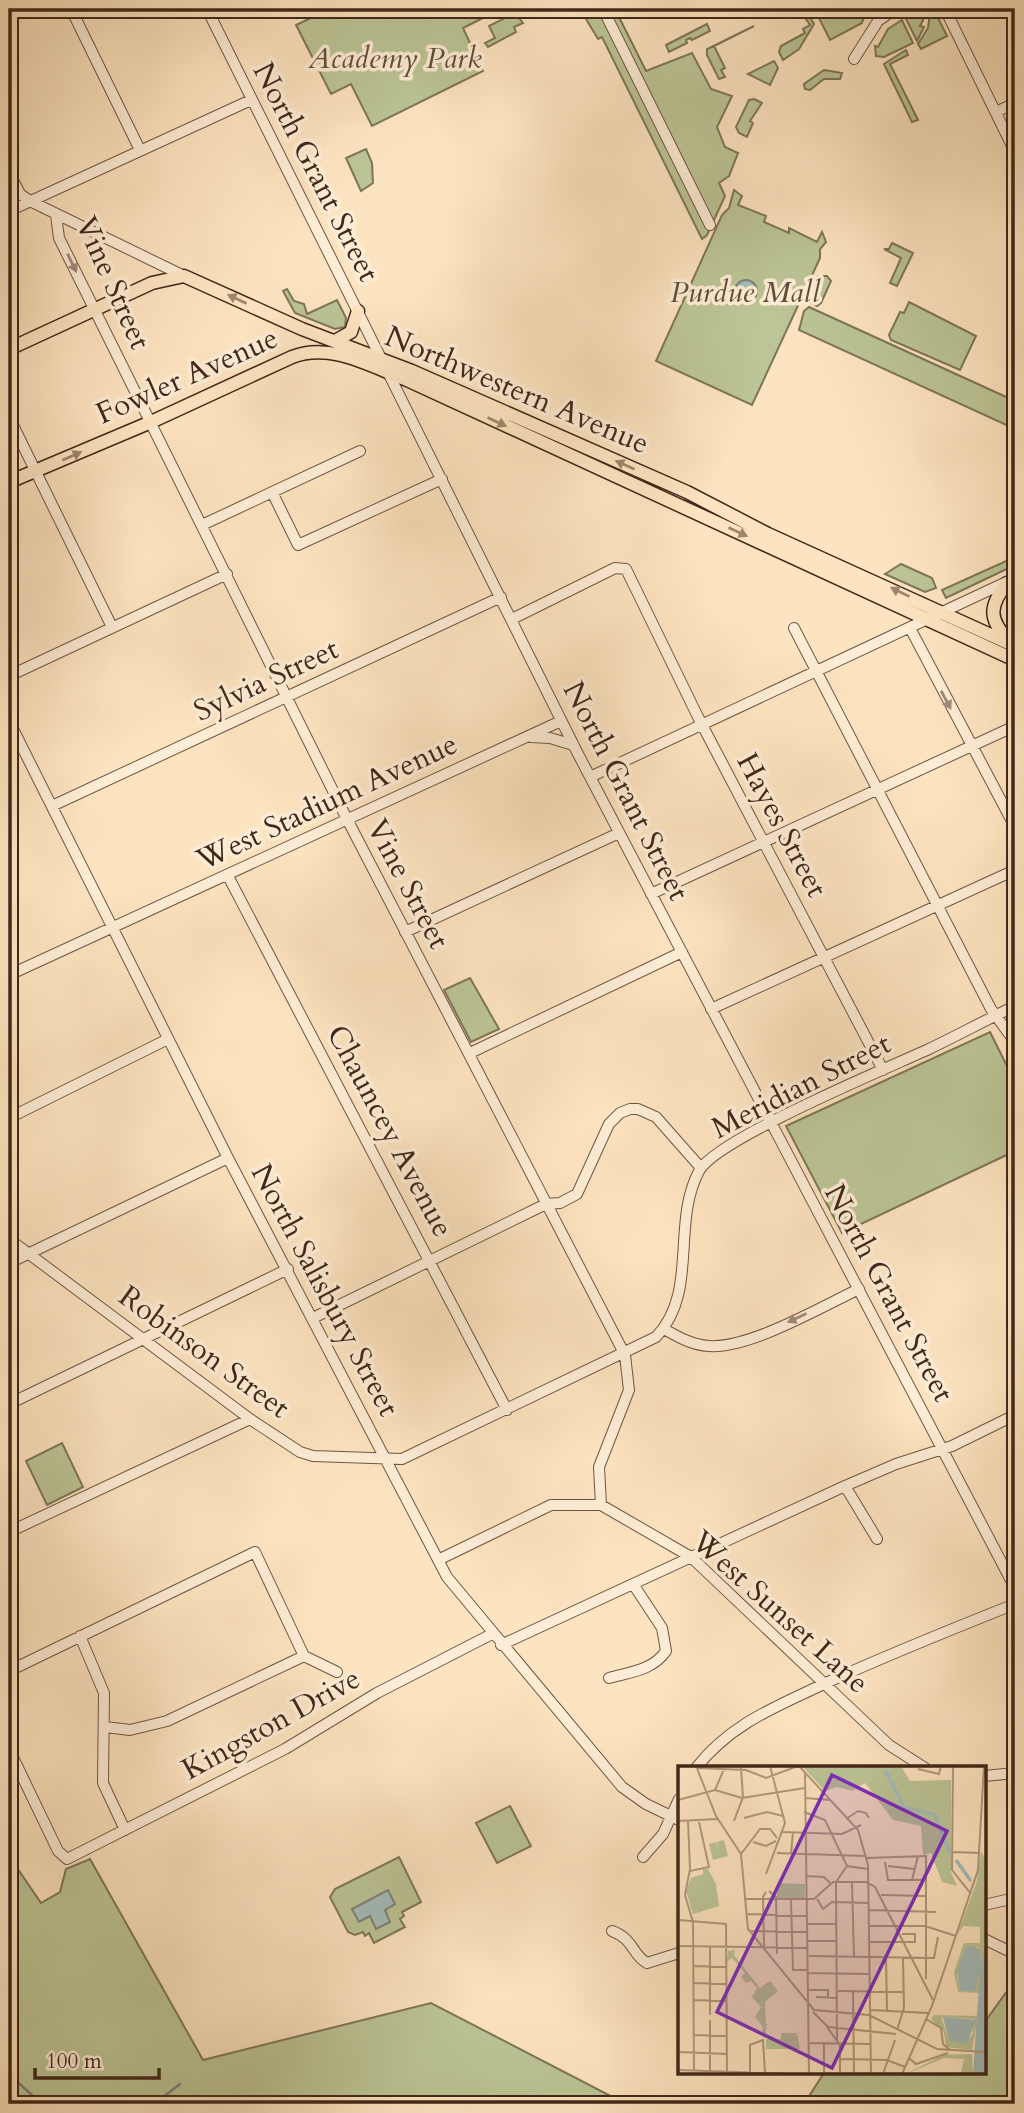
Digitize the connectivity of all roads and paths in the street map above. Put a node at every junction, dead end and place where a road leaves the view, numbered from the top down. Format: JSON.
{"nodes":[{"id":1,"x":71,"y":9,"type":"edge"},
{"id":2,"x":207,"y":9,"type":"edge"},
{"id":3,"x":603,"y":9,"type":"edge"},
{"id":4,"x":895,"y":9,"type":"edge"},
{"id":5,"x":945,"y":9,"type":"edge"},
{"id":6,"x":855,"y":59,"type":"dead end"},
{"id":7,"x":251,"y":100,"type":"junction"},
{"id":8,"x":1015,"y":103,"type":"edge"},
{"id":9,"x":996,"y":112,"type":"junction"},
{"id":10,"x":140,"y":150,"type":"junction"},
{"id":11,"x":1015,"y":152,"type":"edge"},
{"id":12,"x":9,"y":172,"type":"edge"},
{"id":13,"x":30,"y":201,"type":"junction"},
{"id":14,"x":9,"y":211,"type":"edge"},
{"id":15,"x":56,"y":215,"type":"junction"},
{"id":16,"x":710,"y":225,"type":"dead end"},
{"id":17,"x":184,"y":276,"type":"junction"},
{"id":18,"x":95,"y":310,"type":"junction"},
{"id":19,"x":358,"y":311,"type":"junction"},
{"id":20,"x":302,"y":329,"type":"junction"},
{"id":21,"x":335,"y":341,"type":"junction"},
{"id":22,"x":9,"y":349,"type":"edge"},
{"id":23,"x":292,"y":357,"type":"junction"},
{"id":24,"x":383,"y":360,"type":"junction"},
{"id":25,"x":390,"y":374,"type":"junction"},
{"id":26,"x":9,"y":417,"type":"edge"},
{"id":27,"x":151,"y":422,"type":"junction"},
{"id":28,"x":360,"y":451,"type":"dead end"},
{"id":29,"x":36,"y":472,"type":"junction"},
{"id":30,"x":442,"y":479,"type":"junction"},
{"id":31,"x":9,"y":482,"type":"edge"},
{"id":32,"x":272,"y":492,"type":"junction"},
{"id":33,"x":202,"y":525,"type":"junction"},
{"id":34,"x":227,"y":574,"type":"junction"},
{"id":35,"x":1011,"y":581,"type":"edge"},
{"id":36,"x":501,"y":597,"type":"junction"},
{"id":37,"x":942,"y":613,"type":"junction"},
{"id":38,"x":512,"y":619,"type":"junction"},
{"id":39,"x":927,"y":620,"type":"junction"},
{"id":40,"x":112,"y":627,"type":"junction"},
{"id":41,"x":794,"y":628,"type":"dead end"},
{"id":42,"x":910,"y":628,"type":"junction"},
{"id":43,"x":1013,"y":645,"type":"edge"},
{"id":44,"x":1015,"y":660,"type":"edge"},
{"id":45,"x":816,"y":673,"type":"junction"},
{"id":46,"x":9,"y":676,"type":"edge"},
{"id":47,"x":287,"y":697,"type":"junction"},
{"id":48,"x":9,"y":721,"type":"edge"},
{"id":49,"x":561,"y":721,"type":"junction"},
{"id":50,"x":702,"y":726,"type":"junction"},
{"id":51,"x":1015,"y":726,"type":"edge"},
{"id":52,"x":527,"y":737,"type":"junction"},
{"id":53,"x":573,"y":746,"type":"junction"},
{"id":54,"x":972,"y":746,"type":"junction"},
{"id":55,"x":590,"y":777,"type":"junction"},
{"id":56,"x":876,"y":790,"type":"junction"},
{"id":57,"x":52,"y":806,"type":"junction"},
{"id":58,"x":346,"y":819,"type":"junction"},
{"id":59,"x":1015,"y":827,"type":"edge"},
{"id":60,"x":619,"y":833,"type":"junction"},
{"id":61,"x":763,"y":843,"type":"junction"},
{"id":62,"x":1015,"y":870,"type":"edge"},
{"id":63,"x":228,"y":876,"type":"junction"},
{"id":64,"x":651,"y":894,"type":"junction"},
{"id":65,"x":938,"y":906,"type":"junction"},
{"id":66,"x":112,"y":927,"type":"junction"},
{"id":67,"x":405,"y":932,"type":"junction"},
{"id":68,"x":682,"y":953,"type":"junction"},
{"id":69,"x":824,"y":957,"type":"junction"},
{"id":70,"x":9,"y":975,"type":"edge"},
{"id":71,"x":1015,"y":1006,"type":"edge"},
{"id":72,"x":711,"y":1009,"type":"junction"},
{"id":73,"x":995,"y":1016,"type":"junction"},
{"id":74,"x":168,"y":1039,"type":"junction"},
{"id":75,"x":1015,"y":1042,"type":"edge"},
{"id":76,"x":470,"y":1053,"type":"junction"},
{"id":77,"x":883,"y":1070,"type":"junction"},
{"id":78,"x":9,"y":1118,"type":"edge"},
{"id":79,"x":770,"y":1123,"type":"junction"},
{"id":80,"x":228,"y":1158,"type":"junction"},
{"id":81,"x":701,"y":1168,"type":"junction"},
{"id":82,"x":546,"y":1204,"type":"junction"},
{"id":83,"x":9,"y":1239,"type":"edge"},
{"id":84,"x":28,"y":1254,"type":"junction"},
{"id":85,"x":431,"y":1263,"type":"junction"},
{"id":86,"x":9,"y":1264,"type":"edge"},
{"id":87,"x":288,"y":1269,"type":"junction"},
{"id":88,"x":859,"y":1289,"type":"junction"},
{"id":89,"x":313,"y":1318,"type":"junction"},
{"id":90,"x":664,"y":1329,"type":"junction"},
{"id":91,"x":145,"y":1339,"type":"junction"},
{"id":92,"x":625,"y":1354,"type":"junction"},
{"id":93,"x":9,"y":1404,"type":"edge"},
{"id":94,"x":507,"y":1410,"type":"junction"},
{"id":95,"x":1015,"y":1415,"type":"edge"},
{"id":96,"x":250,"y":1419,"type":"junction"},
{"id":97,"x":943,"y":1449,"type":"junction"},
{"id":98,"x":386,"y":1457,"type":"junction"},
{"id":99,"x":845,"y":1486,"type":"junction"},
{"id":100,"x":601,"y":1505,"type":"junction"},
{"id":101,"x":9,"y":1532,"type":"edge"},
{"id":102,"x":877,"y":1539,"type":"dead end"},
{"id":103,"x":691,"y":1557,"type":"junction"},
{"id":104,"x":438,"y":1560,"type":"junction"},
{"id":105,"x":633,"y":1584,"type":"junction"},
{"id":106,"x":1015,"y":1588,"type":"edge"},
{"id":107,"x":1015,"y":1604,"type":"edge"},
{"id":108,"x":492,"y":1634,"type":"junction"},
{"id":109,"x":80,"y":1636,"type":"junction"},
{"id":110,"x":501,"y":1644,"type":"junction"},
{"id":111,"x":304,"y":1656,"type":"junction"},
{"id":112,"x":9,"y":1671,"type":"edge"},
{"id":113,"x":337,"y":1672,"type":"dead end"},
{"id":114,"x":609,"y":1678,"type":"dead end"},
{"id":115,"x":824,"y":1684,"type":"junction"},
{"id":116,"x":105,"y":1727,"type":"junction"},
{"id":117,"x":9,"y":1749,"type":"edge"},
{"id":118,"x":698,"y":1766,"type":"edge"},
{"id":119,"x":922,"y":1766,"type":"edge"},
{"id":120,"x":1015,"y":1773,"type":"edge"},
{"id":121,"x":986,"y":1776,"type":"edge"},
{"id":122,"x":675,"y":1818,"type":"edge"},
{"id":123,"x":125,"y":1830,"type":"junction"},
{"id":124,"x":643,"y":1857,"type":"dead end"},
{"id":125,"x":1015,"y":1898,"type":"edge"},
{"id":126,"x":986,"y":1905,"type":"edge"},
{"id":127,"x":612,"y":1931,"type":"dead end"},
{"id":128,"x":986,"y":1940,"type":"edge"},
{"id":129,"x":678,"y":1953,"type":"edge"},
{"id":130,"x":1015,"y":1954,"type":"edge"}],
"edges":[{"from":1,"to":10,"type":"street"},
{"from":2,"to":7,"type":"street","name":"North Grant Street"},
{"from":3,"to":16,"type":"street"},
{"from":4,"to":6,"type":"street"},
{"from":5,"to":9,"type":"street"},
{"from":7,"to":10,"type":"street"},
{"from":7,"to":19,"type":"street","name":"North Grant Street"},
{"from":8,"to":9,"type":"street"},
{"from":9,"to":11,"type":"street"},
{"from":10,"to":13,"type":"street"},
{"from":12,"to":13,"type":"street","name":"Northwestern Avenue"},
{"from":13,"to":14,"type":"street"},
{"from":13,"to":15,"type":"street","name":"Northwestern Avenue"},
{"from":15,"to":17,"type":"street","name":"Northwestern Avenue"},
{"from":15,"to":18,"type":"street","name":"Vine Street","one_way":true},
{"from":17,"to":18,"type":"main road"},
{"from":20,"to":17,"type":"main road","name":"Northwestern Avenue","one_way":true},
{"from":18,"to":22,"type":"main road"},
{"from":18,"to":27,"type":"street","name":"Vine Street"},
{"from":19,"to":21,"type":"main road"},
{"from":19,"to":24,"type":"street","name":"North Grant Street"},
{"from":20,"to":21,"type":"main road","name":"Northwestern Avenue"},
{"from":20,"to":23,"type":"main road"},
{"from":21,"to":24,"type":"main road","name":"Northwestern Avenue"},
{"from":23,"to":25,"type":"main road","name":"Fowler Avenue"},
{"from":23,"to":27,"type":"main road","name":"Fowler Avenue"},
{"from":24,"to":25,"type":"street","name":"North Grant Street"},
{"from":37,"to":24,"type":"main road","name":"Northwestern Avenue","one_way":true},
{"from":25,"to":30,"type":"street","name":"North Grant Street"},
{"from":25,"to":39,"type":"main road","name":"Northwestern Avenue","one_way":true},
{"from":26,"to":29,"type":"street"},
{"from":29,"to":27,"type":"main road","name":"Fowler Avenue","one_way":true},
{"from":27,"to":33,"type":"street","name":"Vine Street"},
{"from":28,"to":32,"type":"street"},
{"from":29,"to":31,"type":"main road","name":"Fowler Avenue"},
{"from":29,"to":40,"type":"street"},
{"from":30,"to":32,"type":"street"},
{"from":30,"to":36,"type":"street","name":"North Grant Street"},
{"from":32,"to":33,"type":"street"},
{"from":33,"to":34,"type":"street","name":"Vine Street"},
{"from":34,"to":40,"type":"street"},
{"from":34,"to":47,"type":"street","name":"Vine Street"},
{"from":35,"to":37,"type":"street"},
{"from":35,"to":43,"type":"main road"},
{"from":36,"to":38,"type":"street","name":"North Grant Street"},
{"from":36,"to":47,"type":"street","name":"Sylvia Street"},
{"from":37,"to":39,"type":"street"},
{"from":37,"to":43,"type":"main road","name":"Northwestern Avenue"},
{"from":38,"to":49,"type":"street","name":"North Grant Street"},
{"from":38,"to":50,"type":"street","name":"Hayes Street"},
{"from":39,"to":42,"type":"street"},
{"from":39,"to":44,"type":"main road","name":"Northwestern Avenue"},
{"from":40,"to":46,"type":"street"},
{"from":41,"to":45,"type":"street"},
{"from":42,"to":45,"type":"street"},
{"from":42,"to":54,"type":"street","one_way":true},
{"from":45,"to":50,"type":"street"},
{"from":45,"to":56,"type":"street"},
{"from":47,"to":57,"type":"street","name":"Sylvia Street"},
{"from":47,"to":58,"type":"street","name":"Vine Street"},
{"from":48,"to":57,"type":"street","name":"North Salisbury Street"},
{"from":49,"to":52,"type":"street","name":"West Stadium Avenue"},
{"from":49,"to":53,"type":"street","name":"North Grant Street"},
{"from":50,"to":55,"type":"street"},
{"from":50,"to":61,"type":"street","name":"Hayes Street"},
{"from":51,"to":54,"type":"street"},
{"from":52,"to":53,"type":"street"},
{"from":52,"to":58,"type":"street","name":"West Stadium Avenue"},
{"from":53,"to":55,"type":"street","name":"North Grant Street"},
{"from":54,"to":56,"type":"street"},
{"from":54,"to":59,"type":"street"},
{"from":55,"to":60,"type":"street","name":"North Grant Street"},
{"from":56,"to":61,"type":"street"},
{"from":56,"to":65,"type":"street"},
{"from":57,"to":66,"type":"street","name":"North Salisbury Street"},
{"from":58,"to":63,"type":"street","name":"West Stadium Avenue"},
{"from":58,"to":67,"type":"street","name":"Vine Street"},
{"from":60,"to":64,"type":"street","name":"North Grant Street"},
{"from":60,"to":67,"type":"street"},
{"from":61,"to":64,"type":"street"},
{"from":61,"to":69,"type":"street","name":"Hayes Street"},
{"from":62,"to":65,"type":"street"},
{"from":63,"to":66,"type":"street","name":"West Stadium Avenue"},
{"from":63,"to":85,"type":"street","name":"Chauncey Avenue"},
{"from":64,"to":68,"type":"street","name":"North Grant Street"},
{"from":65,"to":69,"type":"street"},
{"from":65,"to":73,"type":"street"},
{"from":66,"to":70,"type":"street","name":"West Stadium Avenue"},
{"from":66,"to":74,"type":"street","name":"North Salisbury Street"},
{"from":67,"to":76,"type":"street","name":"Vine Street"},
{"from":68,"to":72,"type":"street","name":"North Grant Street"},
{"from":68,"to":76,"type":"street"},
{"from":69,"to":72,"type":"street"},
{"from":69,"to":77,"type":"street","name":"Hayes Street"},
{"from":71,"to":73,"type":"street","name":"Meridian Street"},
{"from":72,"to":79,"type":"street","name":"North Grant Street"},
{"from":73,"to":75,"type":"street"},
{"from":73,"to":77,"type":"street","name":"Meridian Street"},
{"from":74,"to":78,"type":"street"},
{"from":74,"to":80,"type":"street","name":"North Salisbury Street"},
{"from":76,"to":82,"type":"street","name":"Vine Street"},
{"from":77,"to":79,"type":"street","name":"Meridian Street"},
{"from":79,"to":81,"type":"street","name":"Meridian Street"},
{"from":79,"to":88,"type":"street","name":"North Grant Street"},
{"from":80,"to":84,"type":"street"},
{"from":80,"to":87,"type":"street","name":"North Salisbury Street"},
{"from":81,"to":82,"type":"street"},
{"from":81,"to":90,"type":"street","name":"Meridian Street"},
{"from":82,"to":85,"type":"street"},
{"from":82,"to":92,"type":"street","name":"Vine Street"},
{"from":83,"to":84,"type":"street","name":"Robinson Street"},
{"from":84,"to":86,"type":"street"},
{"from":84,"to":91,"type":"street","name":"Robinson Street"},
{"from":85,"to":89,"type":"street"},
{"from":85,"to":94,"type":"street","name":"Chauncey Avenue"},
{"from":87,"to":89,"type":"street","name":"North Salisbury Street"},
{"from":87,"to":91,"type":"street"},
{"from":88,"to":90,"type":"street","one_way":true},
{"from":88,"to":97,"type":"street","name":"North Grant Street"},
{"from":89,"to":98,"type":"street","name":"North Salisbury Street"},
{"from":90,"to":92,"type":"street"},
{"from":91,"to":93,"type":"street"},
{"from":91,"to":96,"type":"street","name":"Robinson Street"},
{"from":92,"to":94,"type":"street"},
{"from":92,"to":100,"type":"street","name":"Vine Street"},
{"from":94,"to":98,"type":"street"},
{"from":95,"to":97,"type":"street"},
{"from":96,"to":98,"type":"street","name":"Robinson Street"},
{"from":96,"to":101,"type":"street"},
{"from":97,"to":99,"type":"street"},
{"from":97,"to":106,"type":"street","name":"North Grant Street"},
{"from":98,"to":104,"type":"street","name":"North Salisbury Street"},
{"from":99,"to":102,"type":"street"},
{"from":99,"to":103,"type":"street"},
{"from":100,"to":103,"type":"street","name":"West Sunset Lane"},
{"from":100,"to":104,"type":"street"},
{"from":103,"to":105,"type":"street"},
{"from":103,"to":115,"type":"street","name":"West Sunset Lane"},
{"from":104,"to":108,"type":"street","name":"North Salisbury Street"},
{"from":105,"to":110,"type":"street"},
{"from":105,"to":114,"type":"street"},
{"from":107,"to":115,"type":"street"},
{"from":108,"to":110,"type":"street","name":"North Salisbury Street"},
{"from":108,"to":123,"type":"street","name":"Kingston Drive"},
{"from":109,"to":111,"type":"street"},
{"from":109,"to":112,"type":"street"},
{"from":109,"to":116,"type":"street"},
{"from":110,"to":122,"type":"street","name":"North Salisbury Street"},
{"from":111,"to":113,"type":"street"},
{"from":111,"to":116,"type":"street"},
{"from":115,"to":118,"type":"street"},
{"from":115,"to":119,"type":"street","name":"West Sunset Lane"},
{"from":116,"to":123,"type":"street"},
{"from":117,"to":123,"type":"street","name":"Kingston Drive"},
{"from":120,"to":121,"type":"street"},
{"from":122,"to":124,"type":"street"},
{"from":125,"to":126,"type":"street"},
{"from":127,"to":129,"type":"street"},
{"from":128,"to":130,"type":"street"}]}
